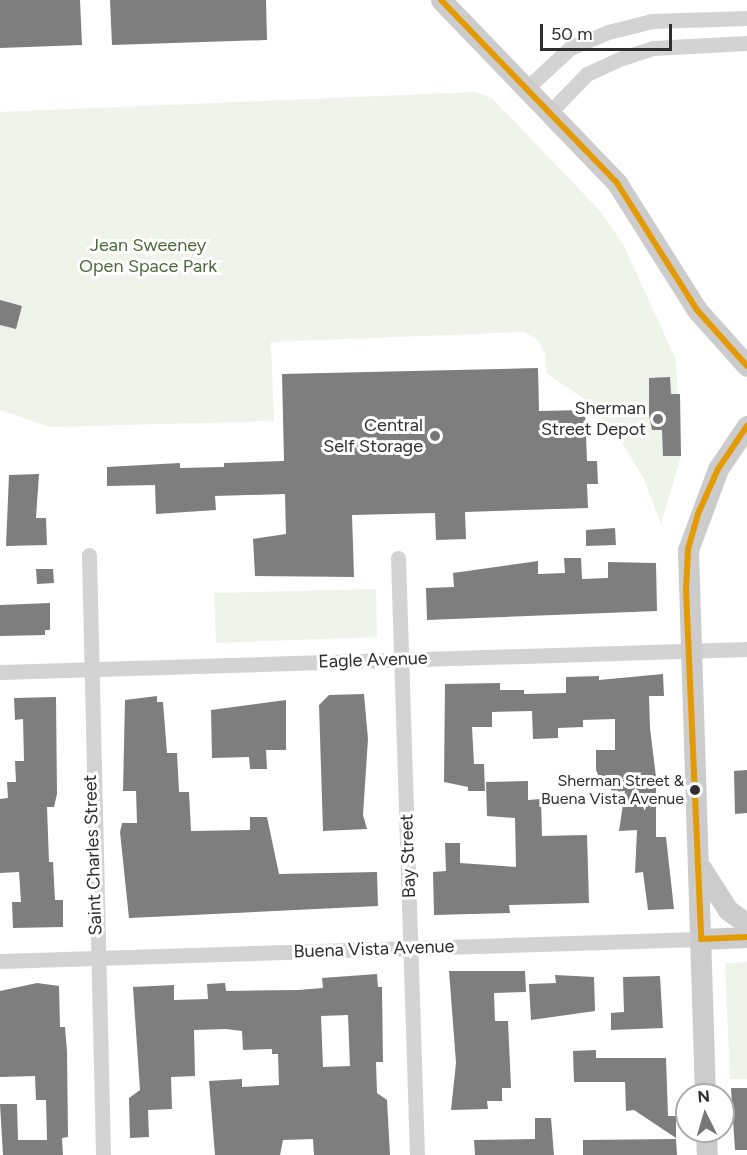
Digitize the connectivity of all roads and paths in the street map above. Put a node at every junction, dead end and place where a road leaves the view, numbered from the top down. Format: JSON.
{"nodes":[{"id":1,"x":441,"y":0,"type":"edge"},
{"id":2,"x":747,"y":18,"type":"edge"},
{"id":3,"x":747,"y":44,"type":"edge"},
{"id":4,"x":527,"y":88,"type":"junction"},
{"id":5,"x":550,"y":112,"type":"junction"},
{"id":6,"x":747,"y":366,"type":"edge"},
{"id":7,"x":747,"y":426,"type":"edge"},
{"id":8,"x":89,"y":555,"type":"dead end"},
{"id":9,"x":398,"y":558,"type":"dead end"},
{"id":10,"x":747,"y":649,"type":"edge"},
{"id":11,"x":689,"y":652,"type":"junction"},
{"id":12,"x":401,"y":659,"type":"junction"},
{"id":13,"x":88,"y":669,"type":"junction"},
{"id":14,"x":0,"y":672,"type":"edge"},
{"id":15,"x":701,"y":868,"type":"junction"},
{"id":16,"x":747,"y":924,"type":"edge"},
{"id":17,"x":747,"y":937,"type":"edge"},
{"id":18,"x":701,"y":939,"type":"junction"},
{"id":19,"x":411,"y":948,"type":"junction"},
{"id":20,"x":96,"y":958,"type":"junction"},
{"id":21,"x":0,"y":961,"type":"edge"},
{"id":22,"x":705,"y":1083,"type":"edge"},
{"id":23,"x":103,"y":1155,"type":"edge"},
{"id":24,"x":417,"y":1155,"type":"edge"}],
"edges":[{"from":1,"to":4,"type":"street"},
{"from":2,"to":4,"type":"street"},
{"from":3,"to":5,"type":"street"},
{"from":4,"to":5,"type":"street"},
{"from":5,"to":6,"type":"street"},
{"from":7,"to":11,"type":"street"},
{"from":8,"to":13,"type":"street","name":"Saint Charles Street"},
{"from":9,"to":12,"type":"street","name":"Bay Street"},
{"from":10,"to":11,"type":"street","name":"Eagle Avenue"},
{"from":11,"to":12,"type":"street","name":"Eagle Avenue"},
{"from":11,"to":15,"type":"street"},
{"from":12,"to":13,"type":"street","name":"Eagle Avenue"},
{"from":12,"to":19,"type":"street","name":"Bay Street"},
{"from":13,"to":14,"type":"street","name":"Eagle Avenue"},
{"from":13,"to":20,"type":"street","name":"Saint Charles Street"},
{"from":15,"to":16,"type":"street"},
{"from":15,"to":18,"type":"street"},
{"from":17,"to":18,"type":"street","name":"Buena Vista Avenue"},
{"from":18,"to":19,"type":"street","name":"Buena Vista Avenue"},
{"from":18,"to":22,"type":"street"},
{"from":19,"to":20,"type":"street","name":"Buena Vista Avenue"},
{"from":19,"to":24,"type":"street","name":"Bay Street"},
{"from":20,"to":21,"type":"street","name":"Buena Vista Avenue"},
{"from":20,"to":23,"type":"street","name":"Saint Charles Street"}]}
